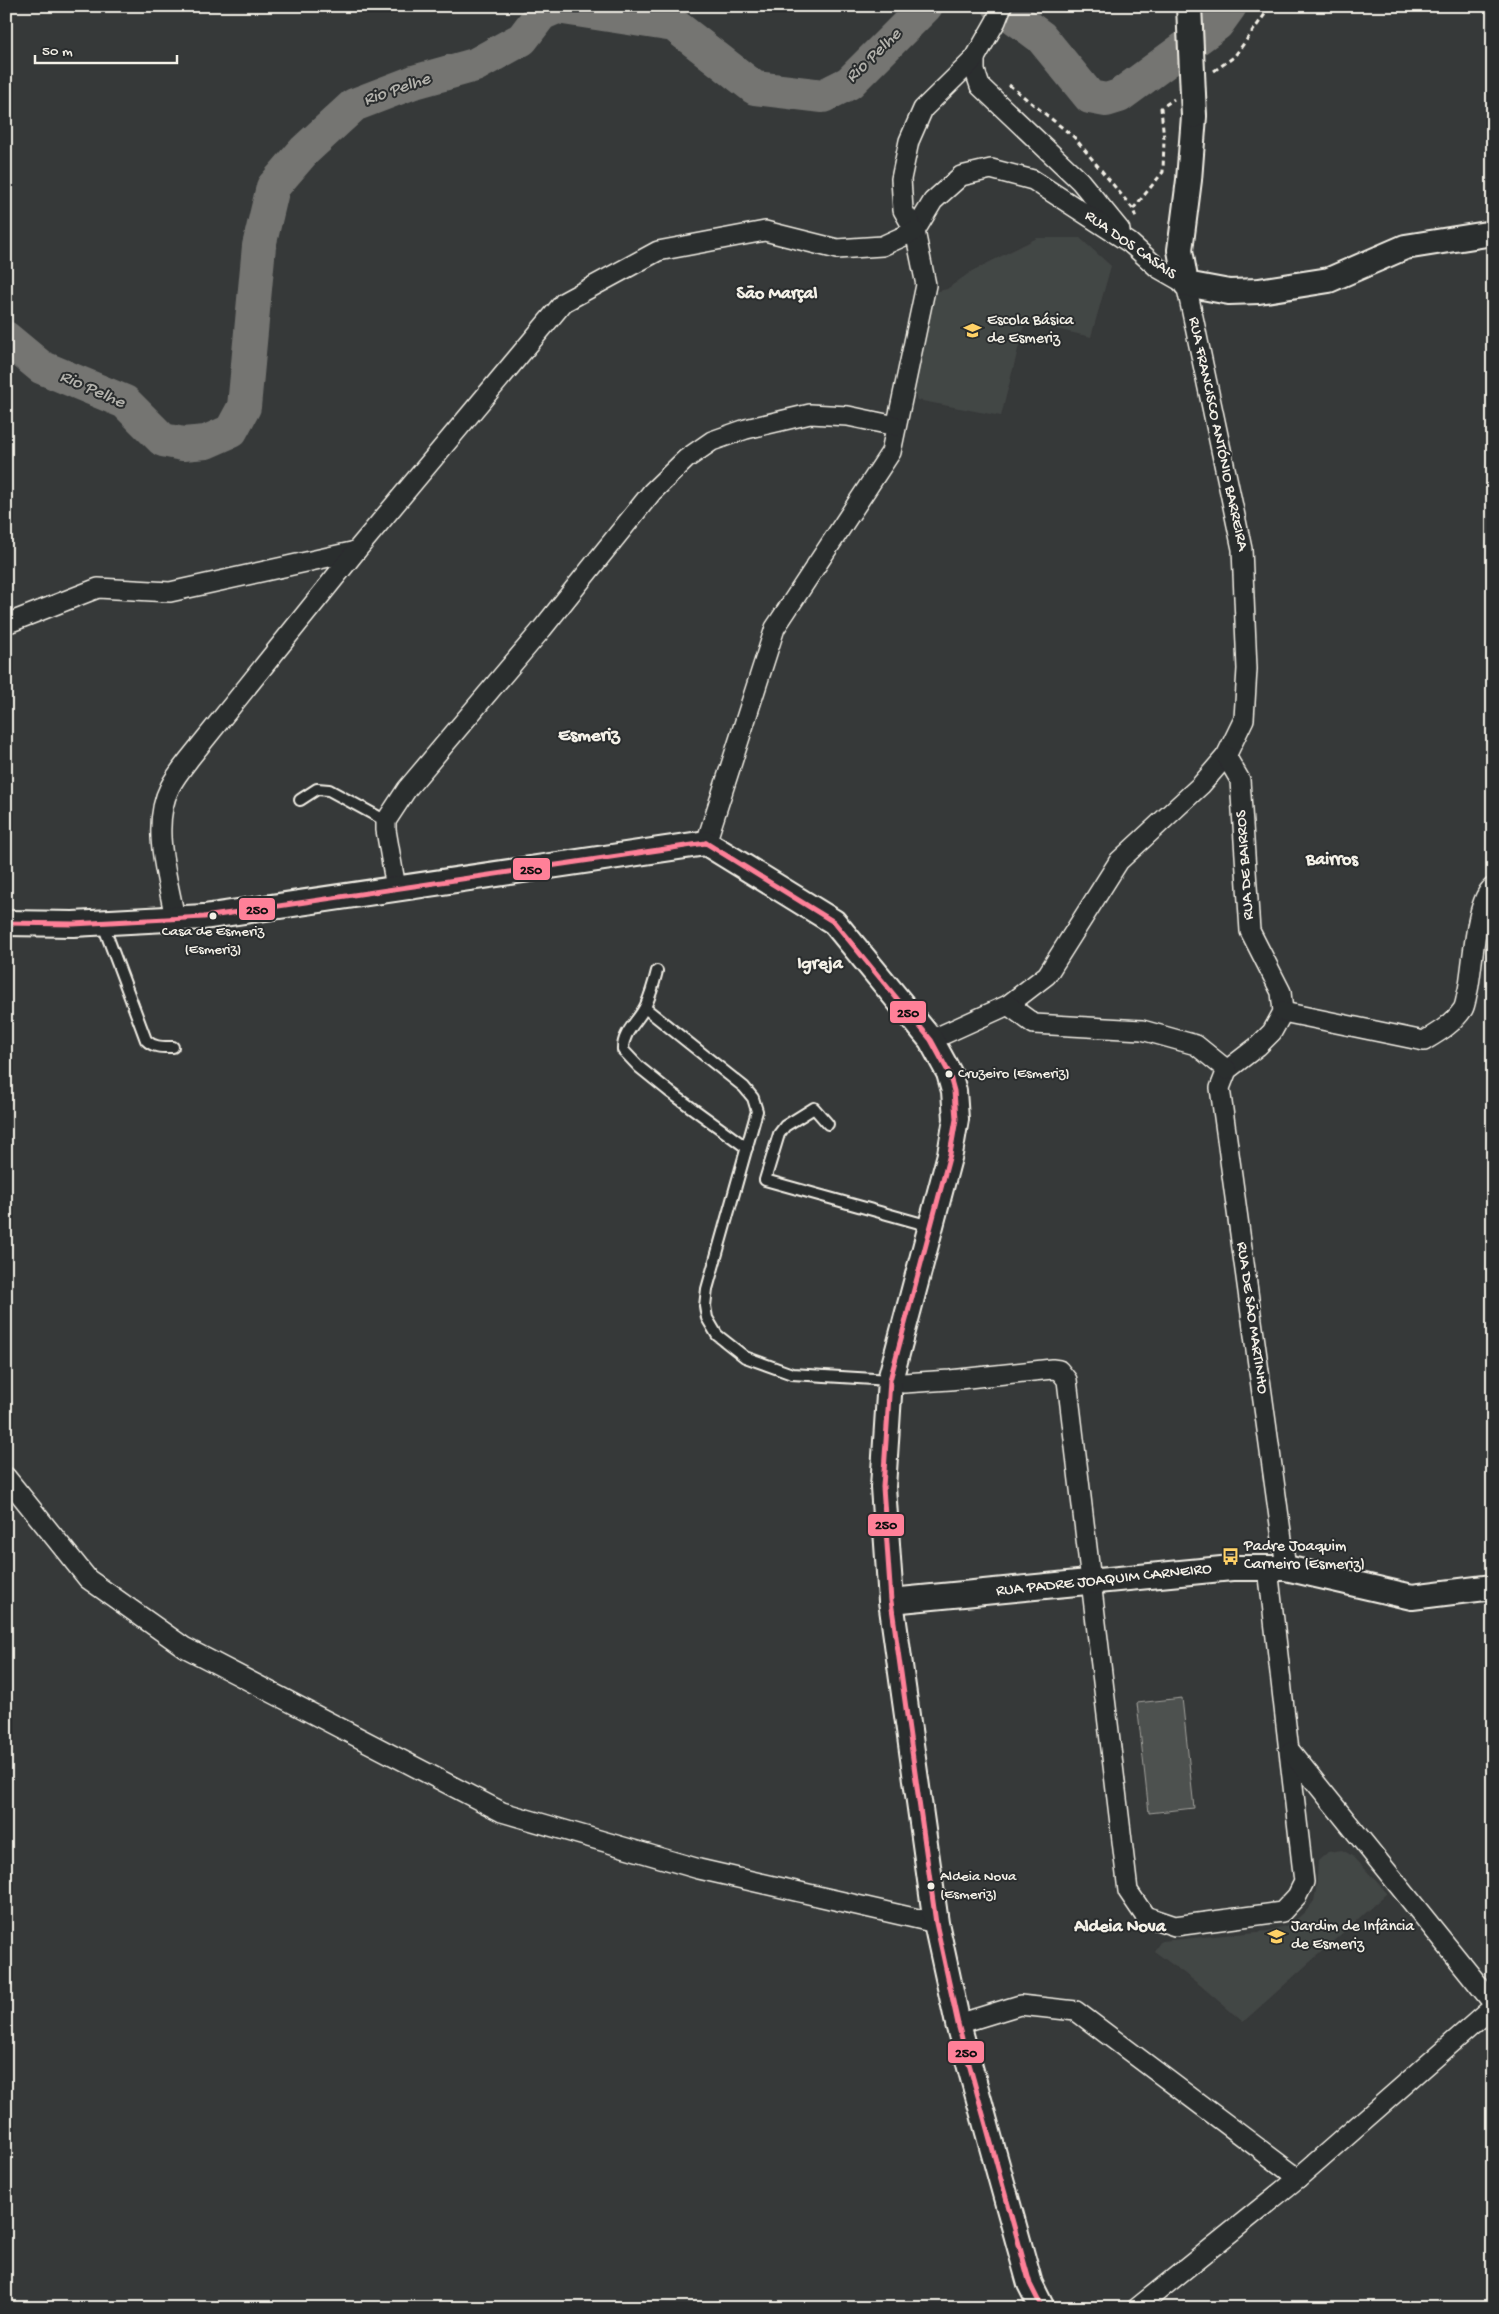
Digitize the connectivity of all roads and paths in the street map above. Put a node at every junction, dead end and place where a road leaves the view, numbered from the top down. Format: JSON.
{"nodes":[{"id":1,"x":1190,"y":6,"type":"edge"},
{"id":2,"x":999,"y":14,"type":"edge"},
{"id":3,"x":975,"y":58,"type":"junction"},
{"id":4,"x":915,"y":231,"type":"junction"},
{"id":5,"x":1493,"y":233,"type":"edge"},
{"id":6,"x":1130,"y":243,"type":"junction"},
{"id":7,"x":1186,"y":284,"type":"junction"},
{"id":8,"x":896,"y":426,"type":"junction"},
{"id":9,"x":356,"y":552,"type":"junction"},
{"id":10,"x":6,"y":624,"type":"edge"},
{"id":11,"x":1226,"y":756,"type":"junction"},
{"id":12,"x":300,"y":800,"type":"dead end"},
{"id":13,"x":386,"y":821,"type":"junction"},
{"id":14,"x":706,"y":843,"type":"junction"},
{"id":15,"x":1493,"y":886,"type":"edge"},
{"id":16,"x":396,"y":888,"type":"junction"},
{"id":17,"x":175,"y":919,"type":"junction"},
{"id":18,"x":6,"y":922,"type":"edge"},
{"id":19,"x":102,"y":922,"type":"junction"},
{"id":20,"x":657,"y":971,"type":"dead end"},
{"id":21,"x":1008,"y":1005,"type":"junction"},
{"id":22,"x":645,"y":1008,"type":"junction"},
{"id":23,"x":1283,"y":1012,"type":"junction"},
{"id":24,"x":931,"y":1040,"type":"junction"},
{"id":25,"x":173,"y":1047,"type":"dead end"},
{"id":26,"x":1227,"y":1070,"type":"junction"},
{"id":27,"x":828,"y":1124,"type":"dead end"},
{"id":28,"x":747,"y":1148,"type":"junction"},
{"id":29,"x":930,"y":1226,"type":"junction"},
{"id":30,"x":890,"y":1380,"type":"junction"},
{"id":31,"x":6,"y":1477,"type":"edge"},
{"id":32,"x":1277,"y":1568,"type":"junction"},
{"id":33,"x":1091,"y":1582,"type":"junction"},
{"id":34,"x":1493,"y":1587,"type":"edge"},
{"id":35,"x":891,"y":1601,"type":"junction"},
{"id":36,"x":1291,"y":1752,"type":"junction"},
{"id":37,"x":936,"y":1923,"type":"junction"},
{"id":38,"x":1493,"y":2003,"type":"edge"},
{"id":39,"x":1493,"y":2007,"type":"edge"},
{"id":40,"x":958,"y":2024,"type":"junction"},
{"id":41,"x":1298,"y":2178,"type":"junction"},
{"id":42,"x":1042,"y":2308,"type":"edge"},
{"id":43,"x":1137,"y":2308,"type":"edge"}],
"edges":[{"from":1,"to":7,"type":"street","bridge":true},
{"from":2,"to":3,"type":"street"},
{"from":3,"to":4,"type":"street"},
{"from":3,"to":6,"type":"street"},
{"from":4,"to":6,"type":"street","name":"RUA DOS CASAIS"},
{"from":4,"to":8,"type":"street"},
{"from":4,"to":9,"type":"street"},
{"from":5,"to":7,"type":"street","name":"RUA DOS CASAIS"},
{"from":6,"to":7,"type":"street","name":"RUA DOS CASAIS"},
{"from":7,"to":11,"type":"street","name":"RUA FRANCISCO ANTÓNIO BARREIRA"},
{"from":8,"to":13,"type":"street"},
{"from":8,"to":14,"type":"street"},
{"from":9,"to":10,"type":"street"},
{"from":9,"to":17,"type":"street"},
{"from":11,"to":21,"type":"street","name":"RUA FRANCISCO ANTÓNIO BARREIRA"},
{"from":11,"to":23,"type":"street","name":"RUA DE BAIRROS"},
{"from":12,"to":13,"type":"lane"},
{"from":13,"to":16,"type":"street"},
{"from":14,"to":16,"type":"street"},
{"from":14,"to":24,"type":"street"},
{"from":15,"to":23,"type":"street"},
{"from":16,"to":17,"type":"street"},
{"from":17,"to":19,"type":"street"},
{"from":18,"to":19,"type":"street"},
{"from":19,"to":25,"type":"lane"},
{"from":20,"to":22,"type":"lane"},
{"from":21,"to":24,"type":"street","name":"RUA FRANCISCO ANTÓNIO BARREIRA"},
{"from":21,"to":26,"type":"street"},
{"from":22,"to":28,"type":"lane"},
{"from":22,"to":28,"type":"lane"},
{"from":23,"to":26,"type":"street"},
{"from":24,"to":29,"type":"street"},
{"from":26,"to":32,"type":"street","name":"RUA DE SÃO MARTINHO"},
{"from":27,"to":29,"type":"lane"},
{"from":28,"to":30,"type":"lane"},
{"from":29,"to":30,"type":"street"},
{"from":30,"to":33,"type":"street","name":"RUA DE SÃO MARTINHO"},
{"from":30,"to":35,"type":"street"},
{"from":31,"to":37,"type":"street"},
{"from":32,"to":33,"type":"street","name":"RUA PADRE JOAQUIM CARNEIRO"},
{"from":32,"to":34,"type":"street","name":"RUA PADRE JOAQUIM CARNEIRO"},
{"from":32,"to":36,"type":"street","name":"RUA DE SÃO MARTINHO"},
{"from":33,"to":35,"type":"street","name":"RUA PADRE JOAQUIM CARNEIRO"},
{"from":33,"to":36,"type":"street","name":"RUA DE SÃO MARTINHO"},
{"from":35,"to":37,"type":"street"},
{"from":36,"to":38,"type":"street"},
{"from":37,"to":40,"type":"street"},
{"from":39,"to":41,"type":"street"},
{"from":40,"to":41,"type":"street"},
{"from":40,"to":42,"type":"street"},
{"from":41,"to":43,"type":"street"}]}
